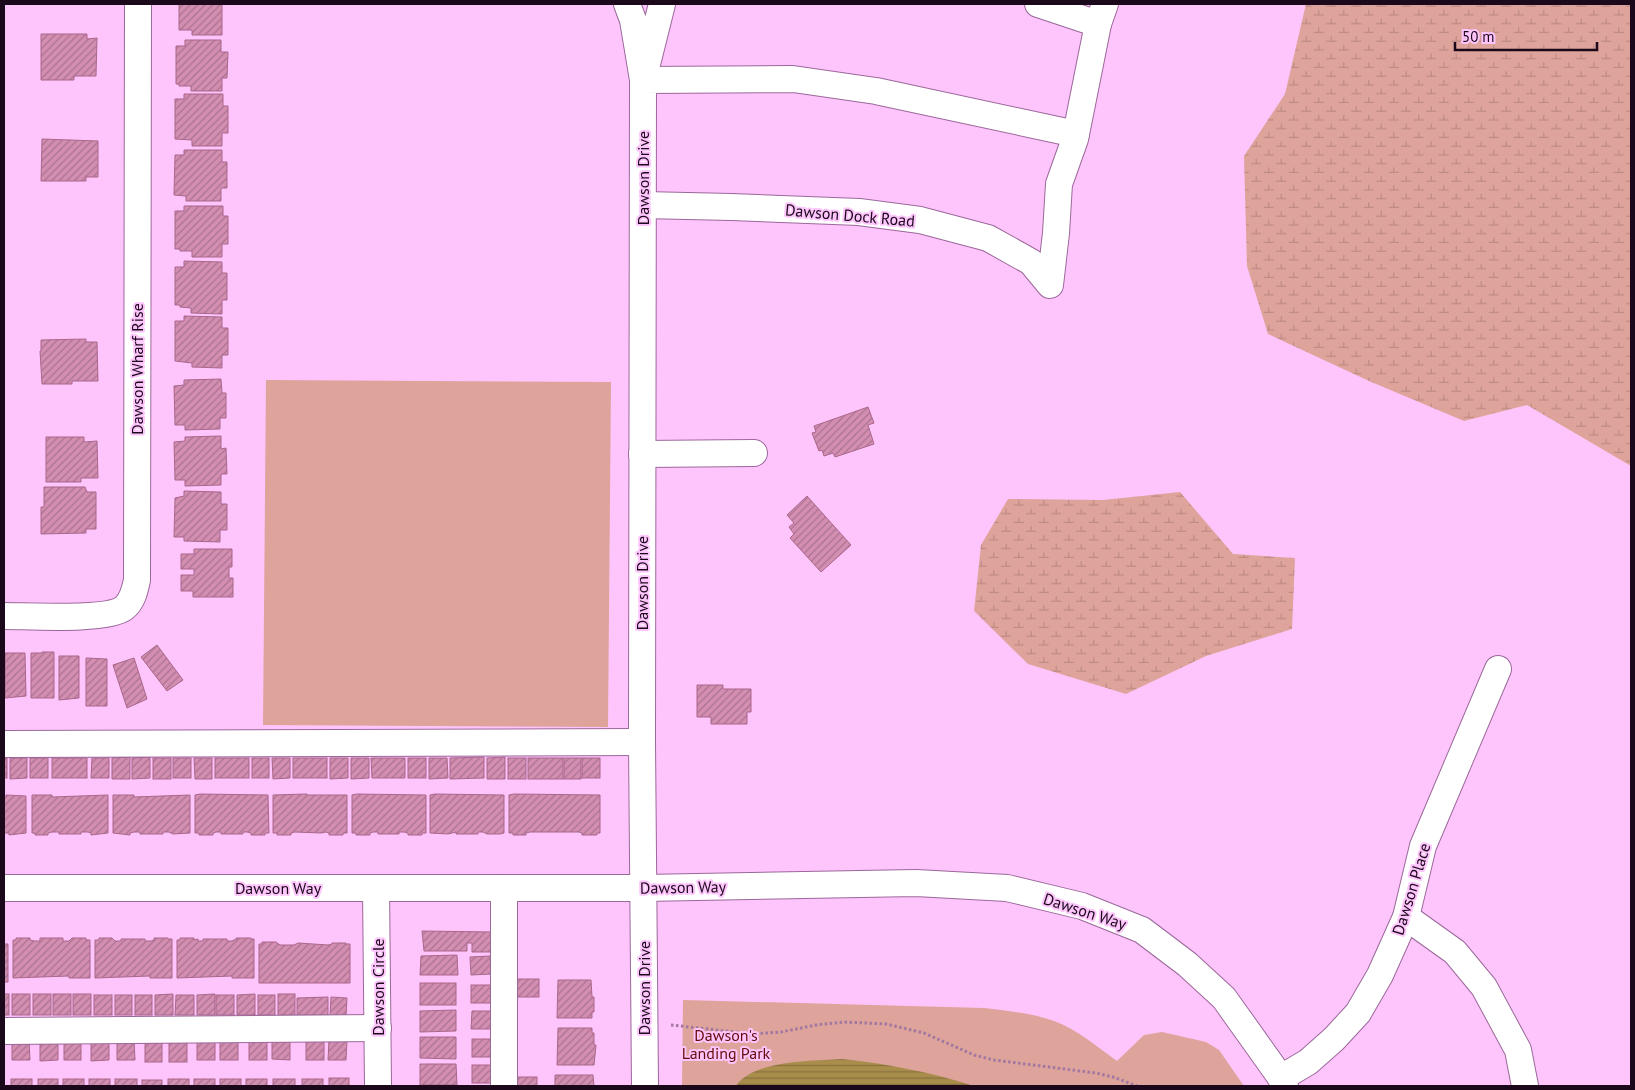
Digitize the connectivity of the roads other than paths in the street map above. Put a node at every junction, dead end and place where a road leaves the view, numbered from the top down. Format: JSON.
{"nodes":[{"id":1,"x":138,"y":4,"type":"edge"},
{"id":2,"x":627,"y":4,"type":"edge"},
{"id":3,"x":662,"y":4,"type":"edge"},
{"id":4,"x":1038,"y":4,"type":"edge"},
{"id":5,"x":1101,"y":14,"type":"edge"},
{"id":6,"x":644,"y":80,"type":"junction"},
{"id":7,"x":1076,"y":134,"type":"junction"},
{"id":8,"x":643,"y":205,"type":"junction"},
{"id":9,"x":754,"y":453,"type":"dead end"},
{"id":10,"x":642,"y":454,"type":"junction"},
{"id":11,"x":4,"y":616,"type":"edge"},
{"id":12,"x":1498,"y":669,"type":"dead end"},
{"id":13,"x":642,"y":742,"type":"junction"},
{"id":14,"x":4,"y":744,"type":"edge"},
{"id":15,"x":4,"y":888,"type":"edge"},
{"id":16,"x":376,"y":888,"type":"junction"},
{"id":17,"x":504,"y":888,"type":"junction"},
{"id":18,"x":643,"y":888,"type":"junction"},
{"id":19,"x":1406,"y":917,"type":"junction"},
{"id":20,"x":378,"y":1028,"type":"junction"},
{"id":21,"x":4,"y":1031,"type":"edge"},
{"id":22,"x":1283,"y":1082,"type":"edge"},
{"id":23,"x":378,"y":1086,"type":"edge"},
{"id":24,"x":504,"y":1086,"type":"edge"},
{"id":25,"x":644,"y":1086,"type":"edge"},
{"id":26,"x":1525,"y":1086,"type":"edge"}],
"edges":[{"from":1,"to":11,"type":"street","name":"Dawson Wharf Rise"},
{"from":2,"to":6,"type":"street","name":"Dawson Drive"},
{"from":3,"to":6,"type":"street","name":"Dawson Drive"},
{"from":4,"to":5,"type":"street"},
{"from":5,"to":7,"type":"street","name":"Dawson Dock Road"},
{"from":6,"to":7,"type":"street"},
{"from":6,"to":8,"type":"street","name":"Dawson Drive"},
{"from":7,"to":8,"type":"street","name":"Dawson Dock Road"},
{"from":8,"to":10,"type":"street","name":"Dawson Drive"},
{"from":9,"to":10,"type":"street"},
{"from":10,"to":13,"type":"street","name":"Dawson Drive"},
{"from":12,"to":19,"type":"street","name":"Dawson Place"},
{"from":13,"to":14,"type":"street"},
{"from":13,"to":18,"type":"street","name":"Dawson Drive"},
{"from":15,"to":16,"type":"street","name":"Dawson Way"},
{"from":16,"to":17,"type":"street","name":"Dawson Way"},
{"from":16,"to":20,"type":"street","name":"Dawson Circle"},
{"from":17,"to":18,"type":"street","name":"Dawson Way"},
{"from":17,"to":24,"type":"street"},
{"from":18,"to":22,"type":"street","name":"Dawson Way"},
{"from":18,"to":25,"type":"street","name":"Dawson Drive"},
{"from":19,"to":22,"type":"street","name":"Dawson Place"},
{"from":19,"to":26,"type":"street"},
{"from":20,"to":21,"type":"street"},
{"from":20,"to":23,"type":"street","name":"Dawson Circle"}]}
